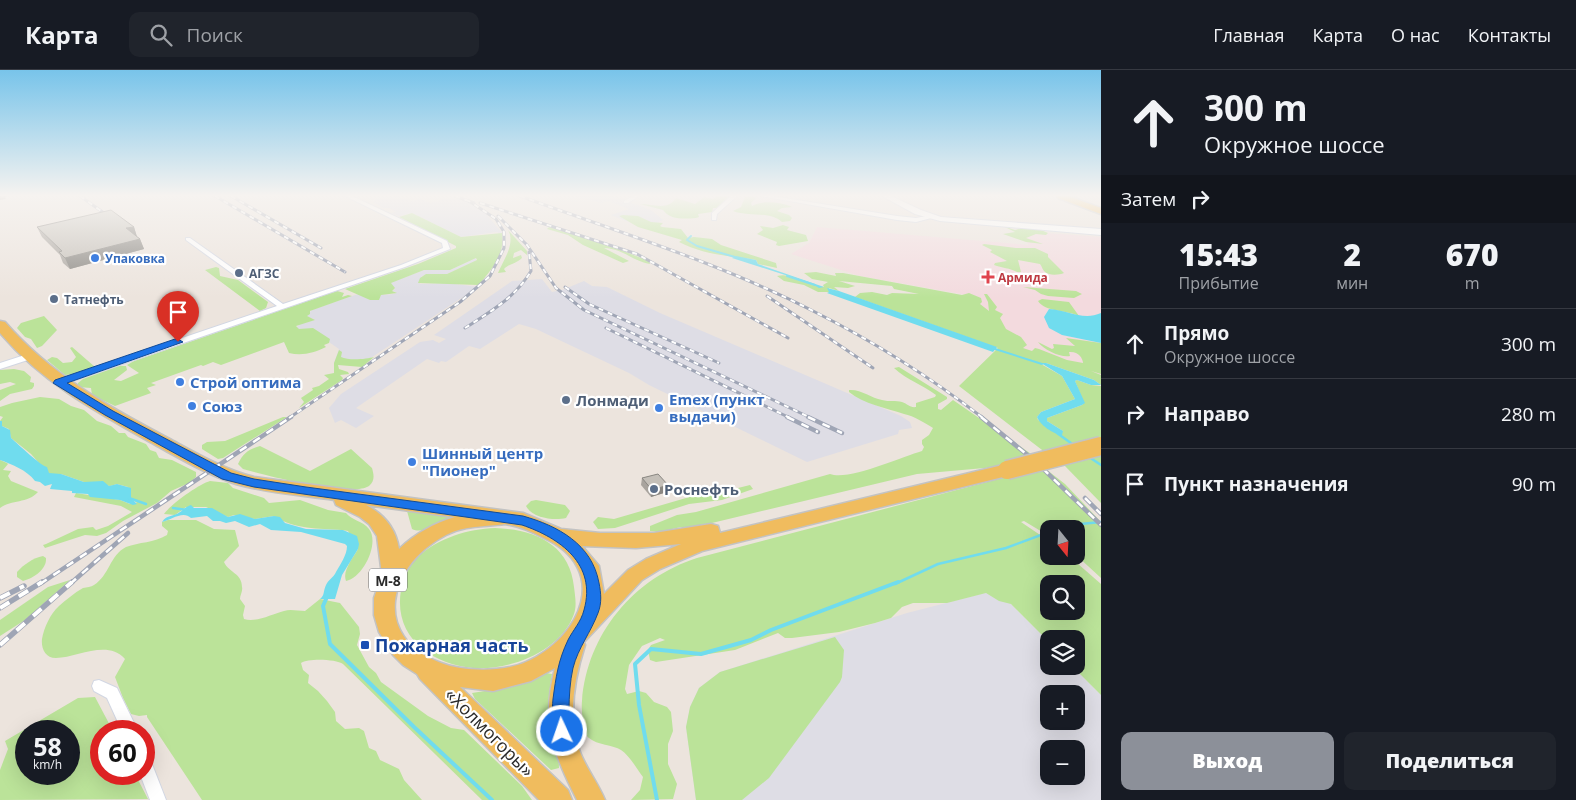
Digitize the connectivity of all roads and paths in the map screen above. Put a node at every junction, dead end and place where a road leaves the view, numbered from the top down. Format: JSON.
{"nodes":[{"id":1,"x":420,"y":230,"type":"edge"},
{"id":2,"x":1079,"y":230,"type":"edge"},
{"id":3,"x":1101,"y":232,"type":"edge"},
{"id":4,"x":188,"y":240,"type":"dead end"},
{"id":5,"x":281,"y":306,"type":"junction"},
{"id":6,"x":0,"y":325,"type":"edge"},
{"id":7,"x":30,"y":356,"type":"junction"},
{"id":8,"x":0,"y":366,"type":"edge"},
{"id":9,"x":58,"y":383,"type":"junction"},
{"id":10,"x":1101,"y":446,"type":"edge"},
{"id":11,"x":1006,"y":470,"type":"junction"},
{"id":12,"x":324,"y":494,"type":"junction"},
{"id":13,"x":503,"y":518,"type":"junction"},
{"id":14,"x":561,"y":536,"type":"junction"},
{"id":15,"x":391,"y":573,"type":"junction"},
{"id":16,"x":580,"y":634,"type":"junction"},
{"id":17,"x":421,"y":665,"type":"junction"},
{"id":18,"x":98,"y":686,"type":"dead end"},
{"id":19,"x":125,"y":720,"type":"edge"},
{"id":20,"x":152,"y":785,"type":"edge"},
{"id":21,"x":158,"y":800,"type":"edge"},
{"id":22,"x":558,"y":800,"type":"edge"},
{"id":23,"x":591,"y":800,"type":"edge"}],
"edges":[{"from":1,"to":5,"type":"street"},
{"from":2,"to":3,"type":"street"},
{"from":4,"to":5,"type":"street"},
{"from":5,"to":9,"type":"street"},
{"from":6,"to":7,"type":"main road","number":"М-8"},
{"from":7,"to":8,"type":"street"},
{"from":7,"to":9,"type":"main road","number":"М-8"},
{"from":9,"to":12,"type":"main road","number":"М-8"},
{"from":10,"to":11,"type":"main road","bridge":true},
{"from":11,"to":14,"type":"main road"},
{"from":11,"to":16,"type":"main road"},
{"from":12,"to":13,"type":"main road","name":"«Холмогоры»","number":"М-8"},
{"from":12,"to":15,"type":"main road","name":"«Холмогоры»","number":"М-8"},
{"from":13,"to":14,"type":"main road","name":"«Холмогоры»","number":"М-8"},
{"from":13,"to":15,"type":"main road","name":"«Холмогоры»","number":"М-8"},
{"from":14,"to":16,"type":"main road","name":"«Холмогоры»","number":"М-8"},
{"from":15,"to":17,"type":"main road","name":"«Холмогоры»","number":"М-8"},
{"from":16,"to":17,"type":"main road","name":"«Холмогоры»","number":"М-8"},
{"from":16,"to":23,"type":"main road","name":"«Холмогоры»","number":"М-8"},
{"from":17,"to":22,"type":"main road","name":"«Холмогоры»","number":"М-8"},
{"from":18,"to":19,"type":"street"},
{"from":20,"to":21,"type":"street"}]}
